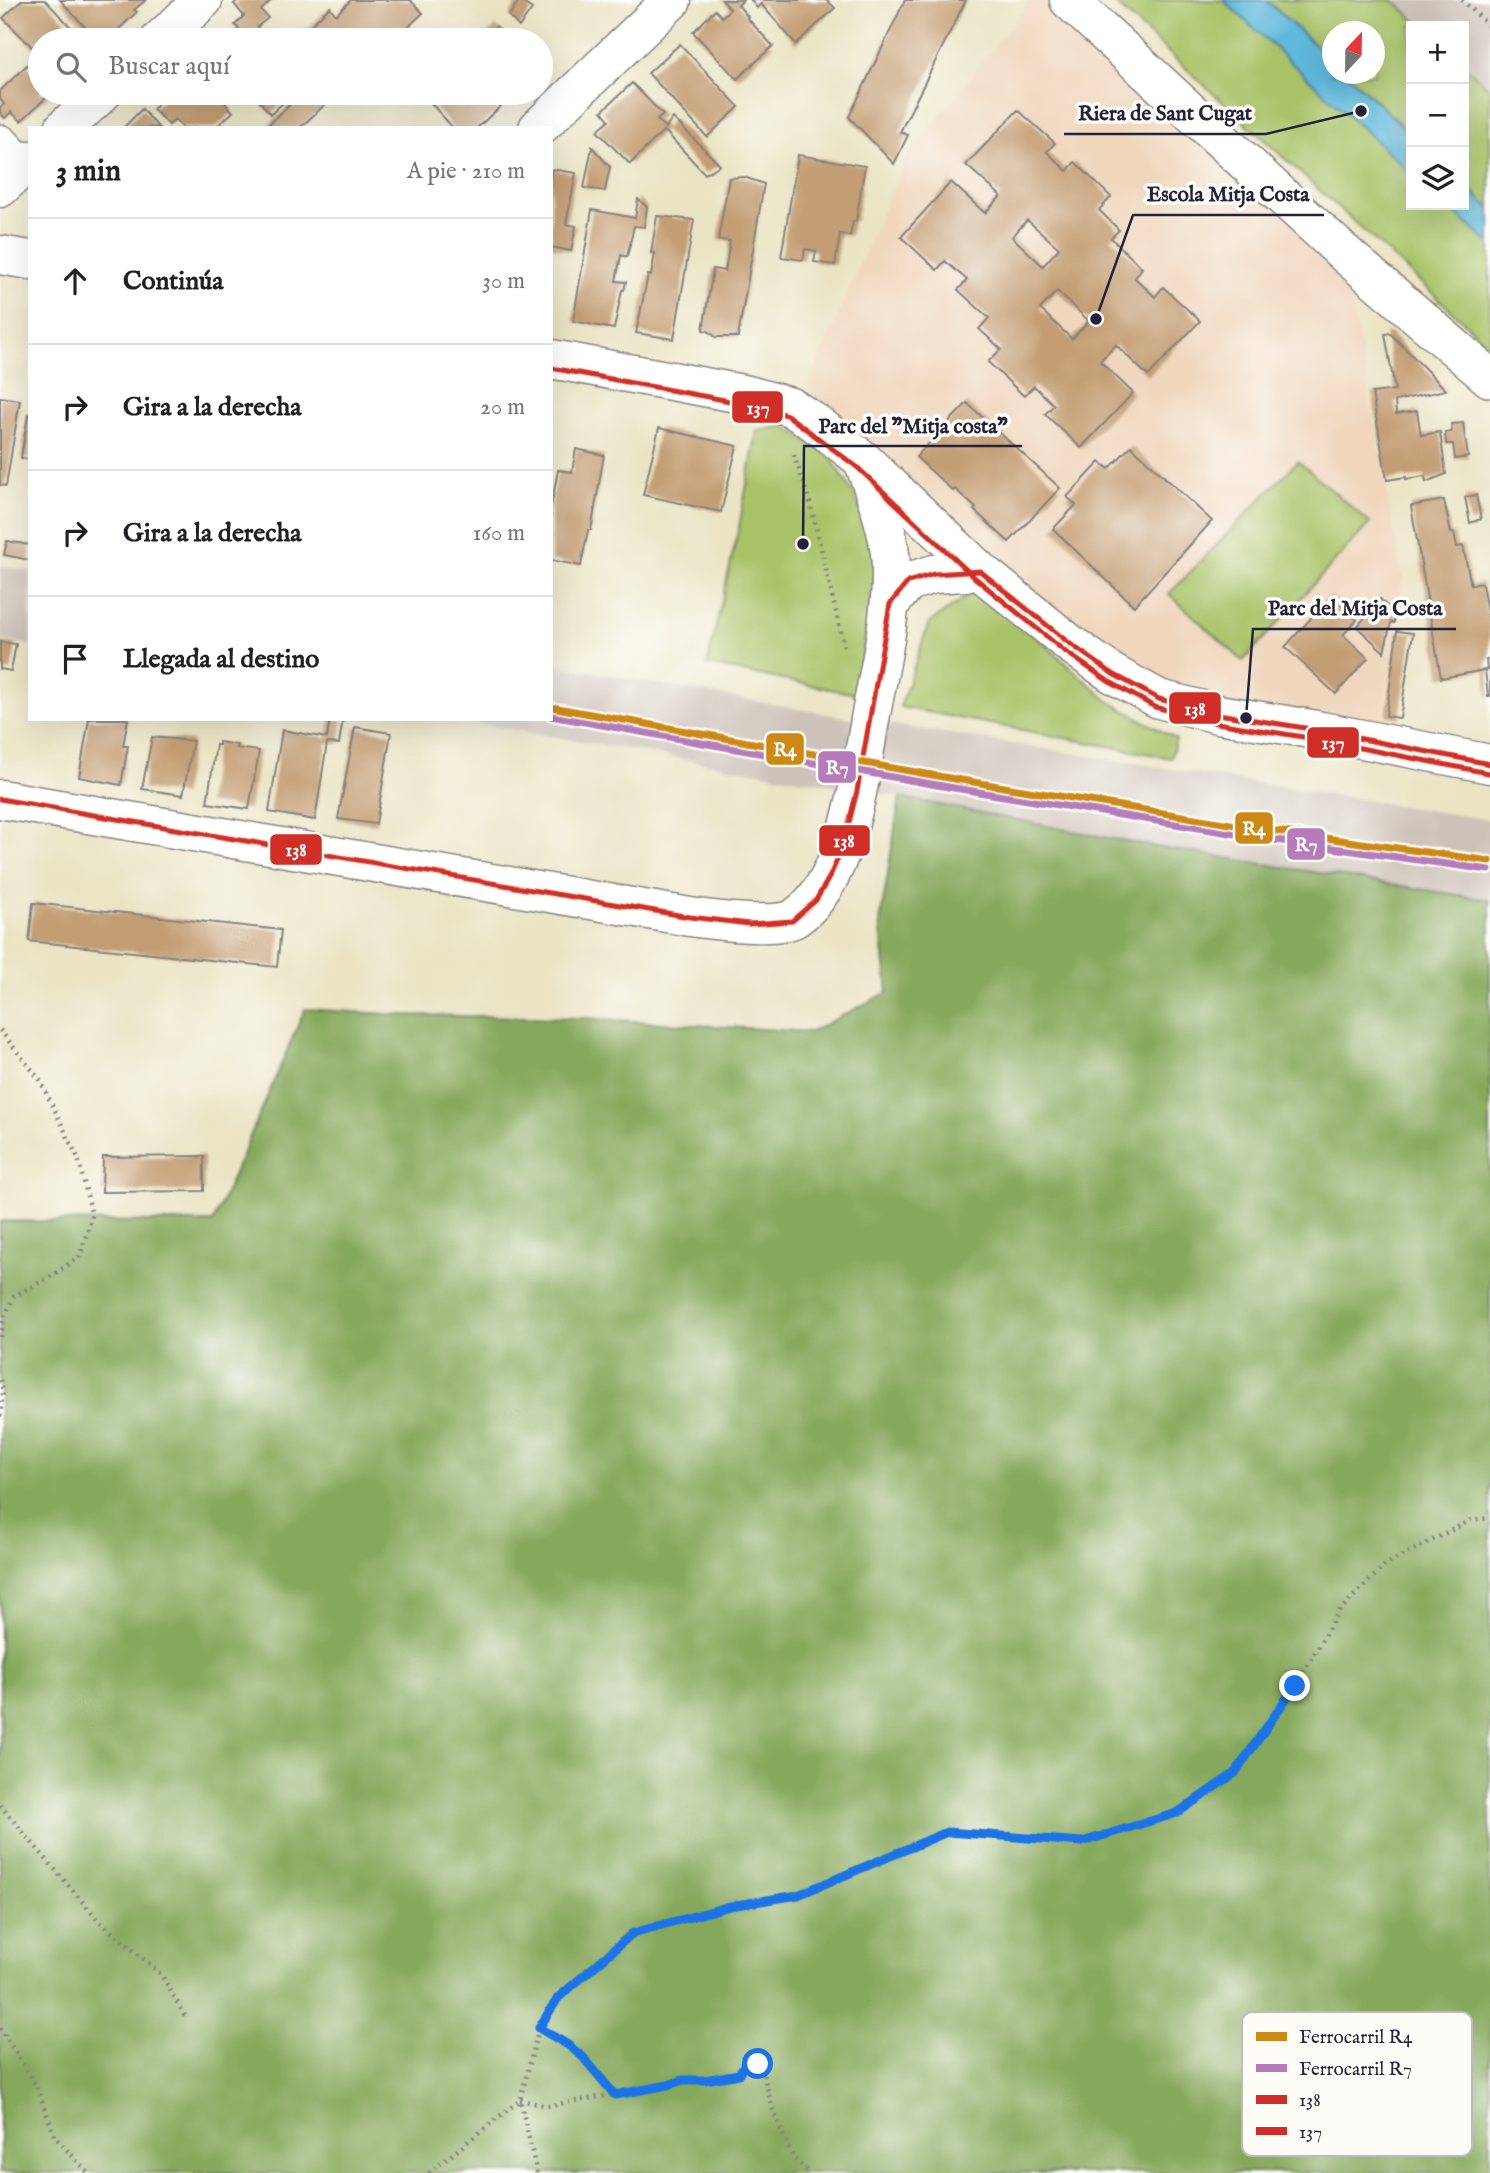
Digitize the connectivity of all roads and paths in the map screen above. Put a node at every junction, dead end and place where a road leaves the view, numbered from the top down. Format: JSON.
{"nodes":[{"id":1,"x":203,"y":0,"type":"edge"},
{"id":2,"x":672,"y":0,"type":"edge"},
{"id":3,"x":1069,"y":0,"type":"edge"},
{"id":4,"x":1462,"y":0,"type":"edge"},
{"id":5,"x":1490,"y":27,"type":"edge"},
{"id":6,"x":173,"y":28,"type":"edge"},
{"id":7,"x":89,"y":105,"type":"edge"},
{"id":8,"x":66,"y":126,"type":"edge"},
{"id":9,"x":540,"y":126,"type":"edge"},
{"id":10,"x":0,"y":255,"type":"edge"},
{"id":11,"x":28,"y":260,"type":"edge"},
{"id":12,"x":553,"y":359,"type":"edge"},
{"id":13,"x":1490,"y":378,"type":"edge"},
{"id":14,"x":792,"y":449,"type":"dead end"},
{"id":15,"x":863,"y":460,"type":"junction"},
{"id":16,"x":980,"y":571,"type":"junction"},
{"id":17,"x":890,"y":604,"type":"junction"},
{"id":18,"x":847,"y":656,"type":"dead end"},
{"id":19,"x":1490,"y":764,"type":"edge"},
{"id":20,"x":0,"y":799,"type":"edge"},
{"id":21,"x":0,"y":1030,"type":"edge"},
{"id":22,"x":0,"y":1338,"type":"edge"},
{"id":23,"x":0,"y":1380,"type":"edge"},
{"id":24,"x":0,"y":1420,"type":"edge"},
{"id":25,"x":1490,"y":1518,"type":"edge"},
{"id":26,"x":0,"y":1805,"type":"edge"},
{"id":27,"x":185,"y":2016,"type":"dead end"},
{"id":28,"x":0,"y":2028,"type":"edge"},
{"id":29,"x":539,"y":2028,"type":"junction"},
{"id":30,"x":615,"y":2095,"type":"junction"},
{"id":31,"x":520,"y":2100,"type":"junction"},
{"id":32,"x":536,"y":2172,"type":"edge"},
{"id":33,"x":88,"y":2173,"type":"edge"},
{"id":34,"x":429,"y":2173,"type":"edge"},
{"id":35,"x":810,"y":2173,"type":"edge"}],
"edges":[{"from":1,"to":6,"type":"street"},
{"from":2,"to":9,"type":"street"},
{"from":3,"to":13,"type":"street"},
{"from":4,"to":5,"type":"path"},
{"from":7,"to":8,"type":"street"},
{"from":10,"to":11,"type":"street"},
{"from":12,"to":15,"type":"street"},
{"from":14,"to":18,"type":"path"},
{"from":15,"to":16,"type":"street"},
{"from":15,"to":17,"type":"street"},
{"from":16,"to":17,"type":"street"},
{"from":16,"to":19,"type":"street"},
{"from":17,"to":20,"type":"street"},
{"from":21,"to":22,"type":"path"},
{"from":23,"to":24,"type":"path"},
{"from":25,"to":29,"type":"path"},
{"from":26,"to":27,"type":"path"},
{"from":28,"to":33,"type":"path"},
{"from":29,"to":30,"type":"path"},
{"from":29,"to":31,"type":"path"},
{"from":30,"to":31,"type":"path"},
{"from":30,"to":35,"type":"path"},
{"from":31,"to":32,"type":"path"},
{"from":31,"to":34,"type":"path"}]}
